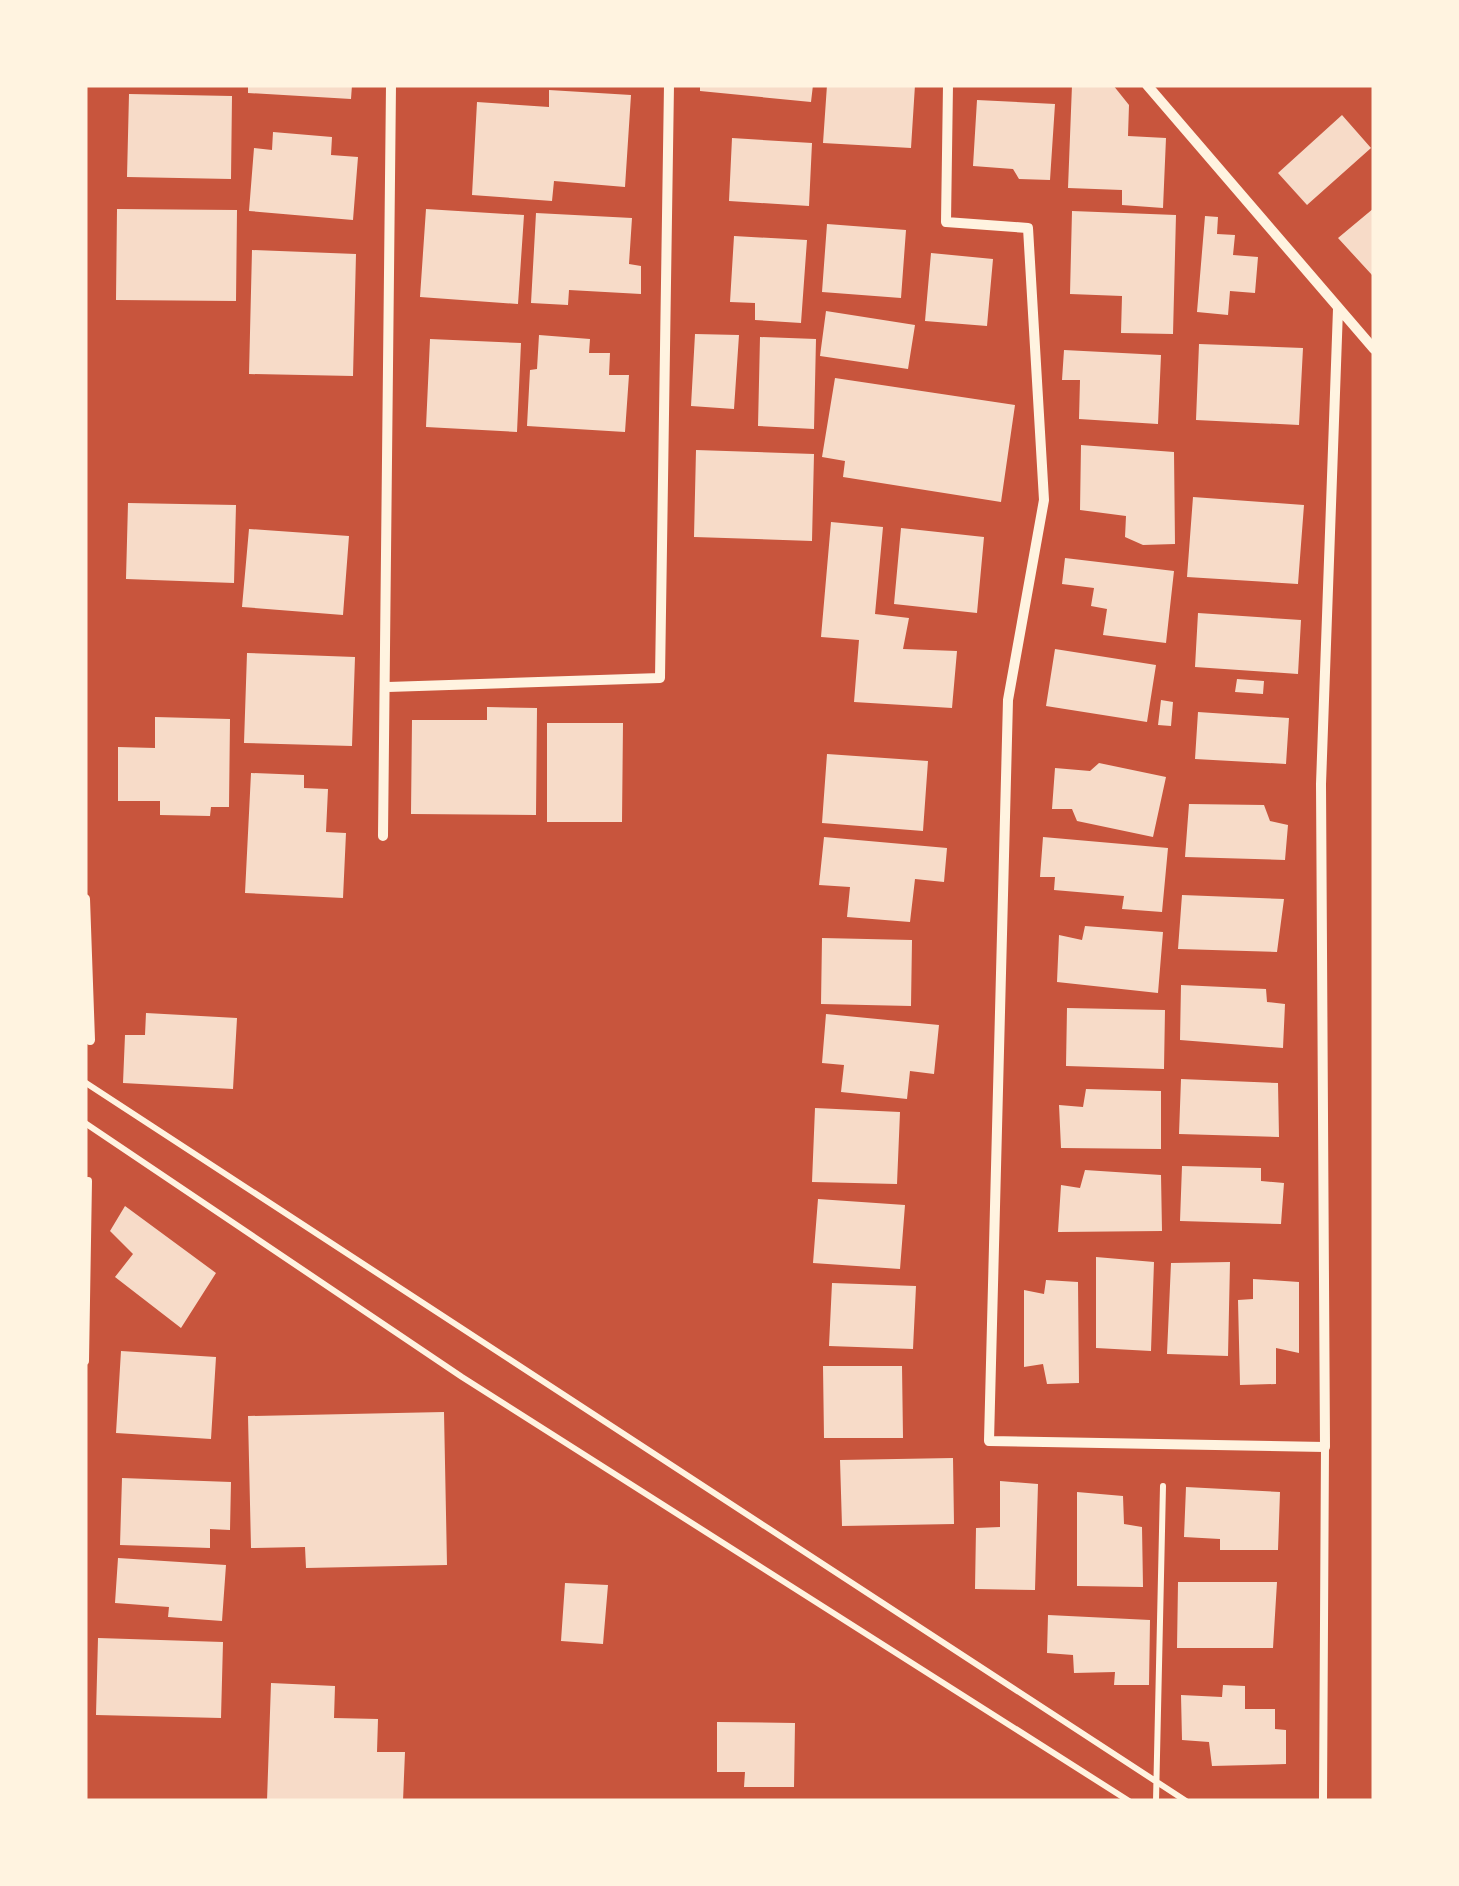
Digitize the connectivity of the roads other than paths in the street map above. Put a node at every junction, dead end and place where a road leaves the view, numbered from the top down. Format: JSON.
{"nodes":[{"id":1,"x":391,"y":85,"type":"edge"},
{"id":2,"x":669,"y":85,"type":"edge"},
{"id":3,"x":948,"y":85,"type":"edge"},
{"id":4,"x":1147,"y":85,"type":"edge"},
{"id":5,"x":1338,"y":309,"type":"junction"},
{"id":6,"x":1374,"y":349,"type":"edge"},
{"id":7,"x":388,"y":687,"type":"junction"},
{"id":8,"x":383,"y":836,"type":"dead end"},
{"id":9,"x":85,"y":900,"type":"edge"},
{"id":10,"x":90,"y":1040,"type":"dead end"},
{"id":11,"x":88,"y":1181,"type":"dead end"},
{"id":12,"x":85,"y":1361,"type":"edge"},
{"id":13,"x":1325,"y":1447,"type":"junction"},
{"id":14,"x":1323,"y":1801,"type":"edge"}],
"edges":[{"from":1,"to":7,"type":"street"},
{"from":2,"to":7,"type":"street"},
{"from":3,"to":13,"type":"street"},
{"from":4,"to":5,"type":"street"},
{"from":5,"to":6,"type":"street"},
{"from":5,"to":13,"type":"street"},
{"from":7,"to":8,"type":"street"},
{"from":9,"to":10,"type":"street"},
{"from":11,"to":12,"type":"lane"},
{"from":13,"to":14,"type":"lane"}]}
